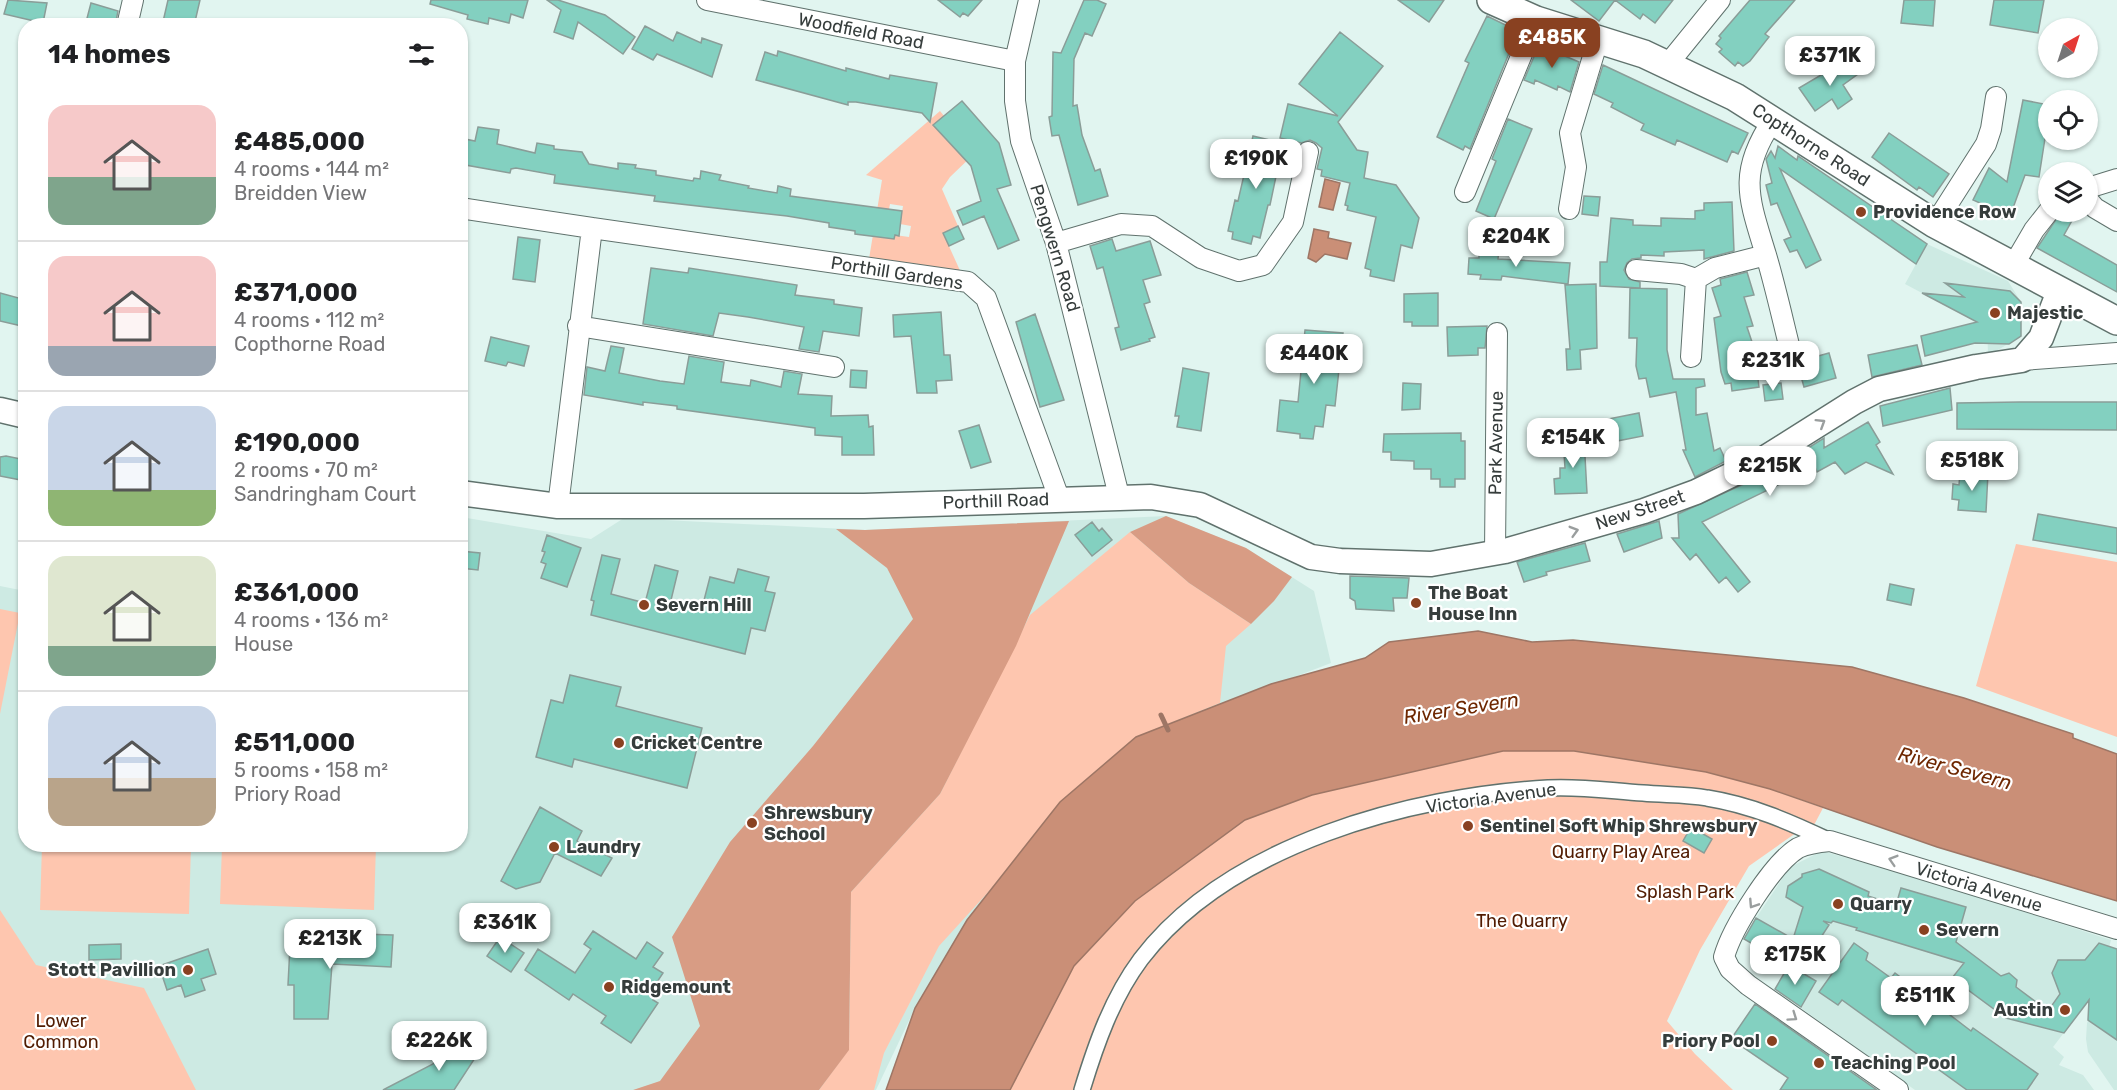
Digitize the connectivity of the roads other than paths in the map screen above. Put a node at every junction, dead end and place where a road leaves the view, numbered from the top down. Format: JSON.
{"nodes":[{"id":1,"x":133,"y":0,"type":"edge"},
{"id":2,"x":707,"y":0,"type":"edge"},
{"id":3,"x":1491,"y":0,"type":"edge"},
{"id":4,"x":1720,"y":0,"type":"edge"},
{"id":5,"x":1027,"y":1,"type":"edge"},
{"id":6,"x":129,"y":18,"type":"edge"},
{"id":7,"x":1536,"y":20,"type":"junction"},
{"id":8,"x":1598,"y":40,"type":"junction"},
{"id":9,"x":1015,"y":61,"type":"junction"},
{"id":10,"x":1668,"y":64,"type":"junction"},
{"id":11,"x":1996,"y":97,"type":"dead end"},
{"id":12,"x":1773,"y":120,"type":"junction"},
{"id":13,"x":1308,"y":152,"type":"dead end"},
{"id":14,"x":2117,"y":178,"type":"edge"},
{"id":15,"x":2098,"y":185,"type":"edge"},
{"id":16,"x":1465,"y":192,"type":"dead end"},
{"id":17,"x":468,"y":209,"type":"edge"},
{"id":18,"x":1569,"y":209,"type":"dead end"},
{"id":19,"x":2098,"y":210,"type":"edge"},
{"id":20,"x":2117,"y":221,"type":"edge"},
{"id":21,"x":2040,"y":222,"type":"edge"},
{"id":22,"x":1935,"y":224,"type":"junction"},
{"id":23,"x":592,"y":228,"type":"junction"},
{"id":24,"x":1056,"y":243,"type":"junction"},
{"id":25,"x":1766,"y":255,"type":"junction"},
{"id":26,"x":2013,"y":267,"type":"junction"},
{"id":27,"x":1636,"y":270,"type":"dead end"},
{"id":28,"x":1696,"y":279,"type":"junction"},
{"id":29,"x":2059,"y":291,"type":"junction"},
{"id":30,"x":2117,"y":321,"type":"edge"},
{"id":31,"x":578,"y":326,"type":"junction"},
{"id":32,"x":1497,"y":333,"type":"dead end"},
{"id":33,"x":1790,"y":349,"type":"dead end"},
{"id":34,"x":2117,"y":354,"type":"edge"},
{"id":35,"x":1691,"y":357,"type":"dead end"},
{"id":36,"x":2022,"y":360,"type":"junction"},
{"id":37,"x":834,"y":367,"type":"dead end"},
{"id":38,"x":0,"y":410,"type":"edge"},
{"id":39,"x":18,"y":414,"type":"edge"},
{"id":40,"x":468,"y":494,"type":"edge"},
{"id":41,"x":1119,"y":496,"type":"junction"},
{"id":42,"x":1059,"y":498,"type":"junction"},
{"id":43,"x":558,"y":506,"type":"junction"},
{"id":44,"x":1506,"y":550,"type":"junction"},
{"id":45,"x":1830,"y":841,"type":"junction"},
{"id":46,"x":2117,"y":929,"type":"edge"},
{"id":47,"x":1082,"y":1090,"type":"edge"},
{"id":48,"x":1898,"y":1090,"type":"edge"}],
"edges":[{"from":1,"to":6,"type":"street"},
{"from":2,"to":9,"type":"street","name":"Woodfield Road"},
{"from":3,"to":7,"type":"main road","name":"Copthorne Road"},
{"from":4,"to":10,"type":"street"},
{"from":5,"to":9,"type":"street","name":"Pengwern Road"},
{"from":7,"to":8,"type":"main road","name":"Copthorne Road"},
{"from":7,"to":16,"type":"street"},
{"from":8,"to":10,"type":"main road","name":"Copthorne Road"},
{"from":8,"to":18,"type":"street"},
{"from":9,"to":24,"type":"street","name":"Pengwern Road"},
{"from":10,"to":12,"type":"main road","name":"Copthorne Road"},
{"from":11,"to":22,"type":"street"},
{"from":12,"to":22,"type":"main road","name":"Copthorne Road"},
{"from":12,"to":25,"type":"street"},
{"from":13,"to":24,"type":"street"},
{"from":14,"to":15,"type":"street"},
{"from":17,"to":23,"type":"street","name":"Porthill Gardens"},
{"from":19,"to":20,"type":"street"},
{"from":21,"to":26,"type":"street"},
{"from":22,"to":26,"type":"main road","name":"Copthorne Road"},
{"from":23,"to":31,"type":"street"},
{"from":23,"to":42,"type":"street","name":"Porthill Gardens"},
{"from":24,"to":41,"type":"street","name":"Pengwern Road"},
{"from":25,"to":28,"type":"street"},
{"from":25,"to":33,"type":"street"},
{"from":26,"to":29,"type":"main road","name":"Copthorne Road"},
{"from":27,"to":28,"type":"street"},
{"from":28,"to":35,"type":"street"},
{"from":29,"to":30,"type":"main road","name":"Copthorne Road"},
{"from":29,"to":36,"type":"street"},
{"from":31,"to":37,"type":"street"},
{"from":31,"to":43,"type":"street"},
{"from":32,"to":44,"type":"street","name":"Park Avenue"},
{"from":34,"to":36,"type":"street","name":"New Street"},
{"from":44,"to":36,"type":"street","name":"New Street","one_way":true},
{"from":38,"to":39,"type":"street"},
{"from":40,"to":43,"type":"street","name":"Porthill Road"},
{"from":41,"to":42,"type":"street","name":"Porthill Road"},
{"from":41,"to":44,"type":"street","name":"Porthill Road"},
{"from":42,"to":43,"type":"street","name":"Porthill Road"},
{"from":46,"to":45,"type":"street","name":"Victoria Avenue","one_way":true},
{"from":45,"to":47,"type":"street","name":"Victoria Avenue"},
{"from":45,"to":48,"type":"street","one_way":true}]}
